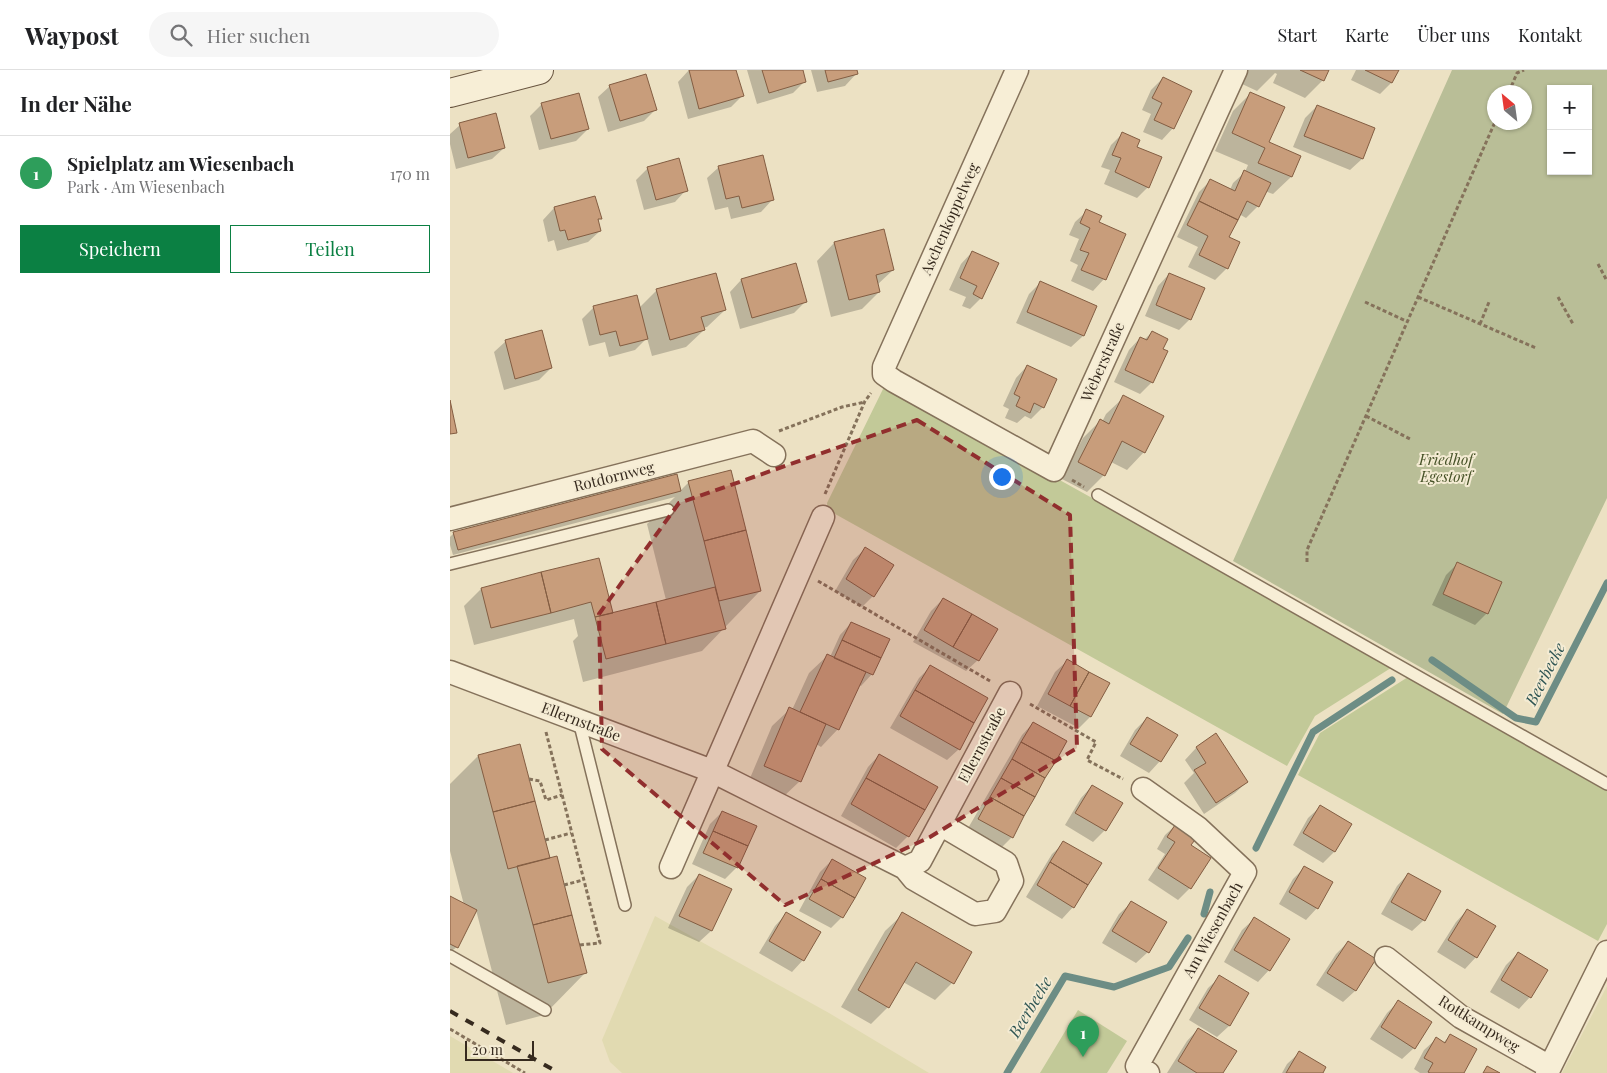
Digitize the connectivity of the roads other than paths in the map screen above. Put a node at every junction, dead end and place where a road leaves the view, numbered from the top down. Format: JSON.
{"nodes":[{"id":1,"x":539,"y":70,"type":"edge"},
{"id":2,"x":1017,"y":70,"type":"edge"},
{"id":3,"x":1236,"y":70,"type":"edge"},
{"id":4,"x":450,"y":92,"type":"edge"},
{"id":5,"x":774,"y":455,"type":"dead end"},
{"id":6,"x":1054,"y":470,"type":"joint"},
{"id":7,"x":1098,"y":495,"type":"road end"},
{"id":8,"x":668,"y":510,"type":"dead end"},
{"id":9,"x":823,"y":517,"type":"road end"},
{"id":10,"x":450,"y":519,"type":"edge"},
{"id":11,"x":450,"y":564,"type":"edge"},
{"id":12,"x":450,"y":672,"type":"edge"},
{"id":13,"x":1010,"y":693,"type":"road end"},
{"id":14,"x":579,"y":721,"type":"junction"},
{"id":15,"x":712,"y":771,"type":"junction"},
{"id":16,"x":1607,"y":784,"type":"edge"},
{"id":17,"x":1143,"y":790,"type":"road end"},
{"id":18,"x":940,"y":824,"type":"junction"},
{"id":19,"x":671,"y":867,"type":"dead end"},
{"id":20,"x":905,"y":868,"type":"junction"},
{"id":21,"x":625,"y":905,"type":"dead end"},
{"id":22,"x":1607,"y":952,"type":"edge"},
{"id":23,"x":450,"y":956,"type":"edge"},
{"id":24,"x":1386,"y":958,"type":"dead end"},
{"id":25,"x":545,"y":1010,"type":"dead end"},
{"id":26,"x":1548,"y":1070,"type":"edge"},
{"id":27,"x":1148,"y":1073,"type":"edge"}],
"edges":[{"from":1,"to":4,"type":"main road"},
{"from":2,"to":6,"type":"street","name":"Aschenkoppelweg"},
{"from":3,"to":6,"type":"street","name":"Weberstraße"},
{"from":5,"to":10,"type":"street","name":"Rotdornweg"},
{"from":7,"to":16,"type":"lane"},
{"from":8,"to":11,"type":"lane"},
{"from":9,"to":15,"type":"street"},
{"from":12,"to":14,"type":"street","name":"Ellernstraße"},
{"from":13,"to":18,"type":"street","name":"Ellernstraße"},
{"from":14,"to":15,"type":"street","name":"Ellernstraße"},
{"from":14,"to":21,"type":"lane"},
{"from":15,"to":19,"type":"street"},
{"from":15,"to":20,"type":"street","name":"Ellernstraße"},
{"from":17,"to":27,"type":"street","name":"Am Wiesenbach"},
{"from":18,"to":20,"type":"street","name":"Ellernstraße"},
{"from":18,"to":20,"type":"street","name":"Ellernstraße"},
{"from":22,"to":26,"type":"street","name":"Rottkampweg"},
{"from":23,"to":25,"type":"lane"},
{"from":24,"to":26,"type":"street","name":"Rottkampweg"}]}
